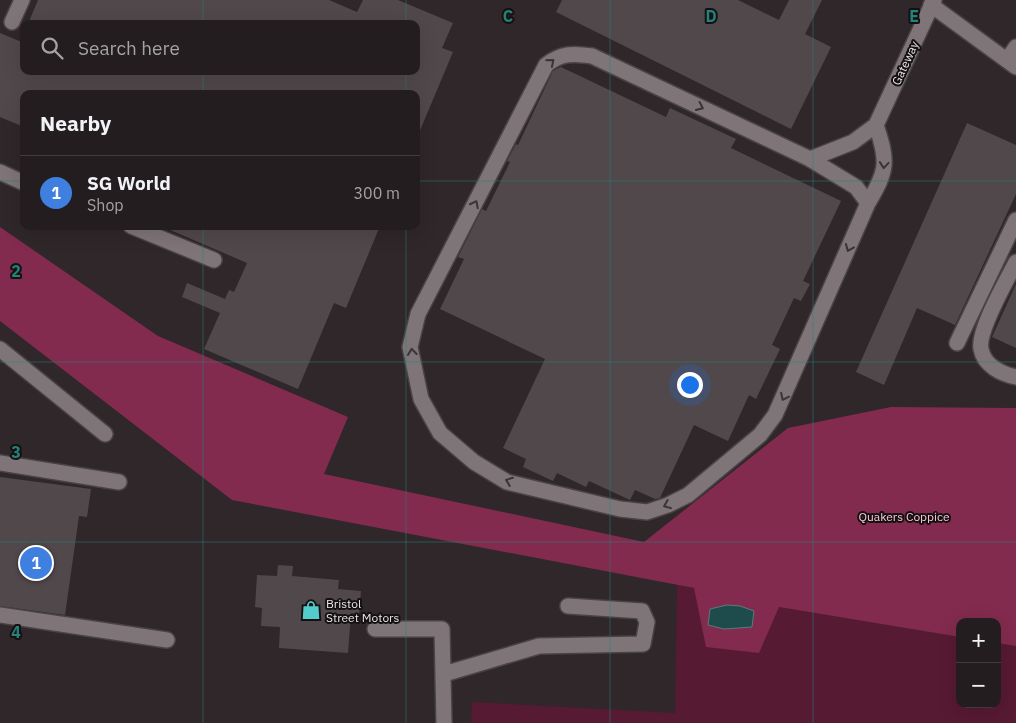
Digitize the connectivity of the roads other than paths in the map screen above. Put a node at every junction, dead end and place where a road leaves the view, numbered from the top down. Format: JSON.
{"nodes":[{"id":1,"x":22,"y":0,"type":"edge"},
{"id":2,"x":932,"y":2,"type":"edge"},
{"id":3,"x":12,"y":22,"type":"dead end"},
{"id":4,"x":1016,"y":47,"type":"edge"},
{"id":5,"x":1011,"y":64,"type":"edge"},
{"id":6,"x":876,"y":125,"type":"junction"},
{"id":7,"x":810,"y":159,"type":"junction"},
{"id":8,"x":0,"y":172,"type":"edge"},
{"id":9,"x":20,"y":181,"type":"edge"},
{"id":10,"x":868,"y":203,"type":"junction"},
{"id":11,"x":1016,"y":220,"type":"edge"},
{"id":12,"x":141,"y":230,"type":"edge"},
{"id":13,"x":214,"y":260,"type":"dead end"},
{"id":14,"x":1016,"y":262,"type":"edge"},
{"id":15,"x":957,"y":343,"type":"dead end"},
{"id":16,"x":0,"y":349,"type":"edge"},
{"id":17,"x":1016,"y":377,"type":"edge"},
{"id":18,"x":105,"y":434,"type":"dead end"},
{"id":19,"x":0,"y":463,"type":"edge"},
{"id":20,"x":119,"y":482,"type":"dead end"},
{"id":21,"x":568,"y":606,"type":"dead end"},
{"id":22,"x":0,"y":614,"type":"edge"},
{"id":23,"x":375,"y":629,"type":"dead end"},
{"id":24,"x":166,"y":640,"type":"dead end"},
{"id":25,"x":444,"y":674,"type":"junction"},
{"id":26,"x":444,"y":723,"type":"edge"}],
"edges":[{"from":1,"to":3,"type":"street"},
{"from":2,"to":5,"type":"street"},
{"from":2,"to":6,"type":"street","name":"Gateway"},
{"from":4,"to":5,"type":"street"},
{"from":6,"to":7,"type":"street","name":"Gateway"},
{"from":6,"to":10,"type":"street","one_way":true},
{"from":7,"to":10,"type":"street"},
{"from":10,"to":7,"type":"street","one_way":true},
{"from":8,"to":9,"type":"street"},
{"from":11,"to":15,"type":"street"},
{"from":12,"to":13,"type":"street"},
{"from":14,"to":17,"type":"street"},
{"from":16,"to":18,"type":"street"},
{"from":19,"to":20,"type":"street"},
{"from":21,"to":25,"type":"street"},
{"from":22,"to":24,"type":"street"},
{"from":23,"to":25,"type":"street"},
{"from":25,"to":26,"type":"street"}]}
